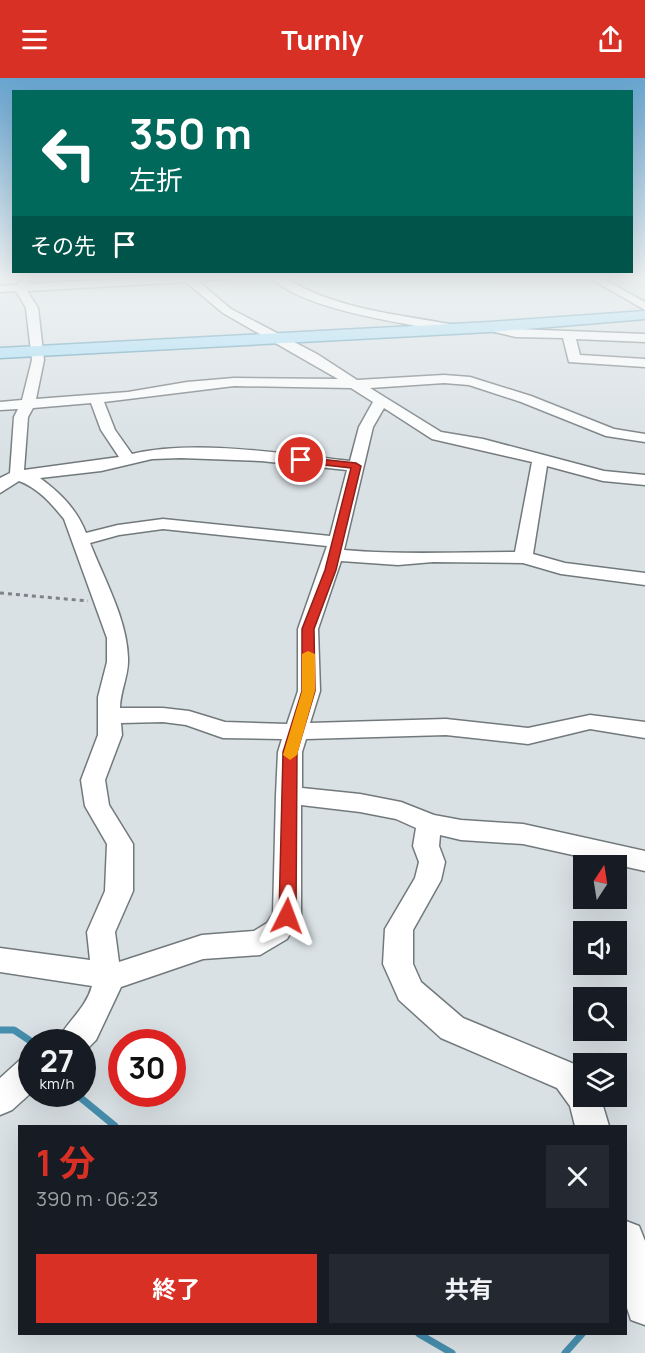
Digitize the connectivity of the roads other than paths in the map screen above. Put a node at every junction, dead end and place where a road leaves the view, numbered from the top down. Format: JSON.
{"nodes":[{"id":1,"x":34,"y":336,"type":"edge"},
{"id":2,"x":271,"y":336,"type":"edge"},
{"id":3,"x":325,"y":336,"type":"edge"},
{"id":4,"x":560,"y":336,"type":"edge"},
{"id":5,"x":569,"y":336,"type":"junction"},
{"id":6,"x":275,"y":338,"type":"junction"},
{"id":7,"x":645,"y":338,"type":"edge"},
{"id":8,"x":35,"y":351,"type":"junction"},
{"id":9,"x":0,"y":353,"type":"edge"},
{"id":10,"x":645,"y":363,"type":"edge"},
{"id":11,"x":353,"y":384,"type":"junction"},
{"id":12,"x":96,"y":398,"type":"junction"},
{"id":13,"x":382,"y":399,"type":"junction"},
{"id":14,"x":28,"y":404,"type":"junction"},
{"id":15,"x":0,"y":406,"type":"edge"},
{"id":16,"x":645,"y":438,"type":"edge"},
{"id":17,"x":128,"y":459,"type":"junction"},
{"id":18,"x":540,"y":460,"type":"junction"},
{"id":19,"x":356,"y":466,"type":"junction"},
{"id":20,"x":645,"y":480,"type":"edge"},
{"id":21,"x":5,"y":483,"type":"edge"},
{"id":22,"x":81,"y":540,"type":"junction"},
{"id":23,"x":335,"y":549,"type":"junction"},
{"id":24,"x":523,"y":558,"type":"junction"},
{"id":25,"x":645,"y":579,"type":"edge"},
{"id":26,"x":111,"y":716,"type":"junction"},
{"id":27,"x":645,"y":730,"type":"edge"},
{"id":28,"x":296,"y":732,"type":"junction"},
{"id":29,"x":288,"y":795,"type":"junction"},
{"id":30,"x":429,"y":824,"type":"junction"},
{"id":31,"x":645,"y":861,"type":"edge"},
{"id":32,"x":0,"y":960,"type":"edge"},
{"id":33,"x":109,"y":976,"type":"junction"},
{"id":34,"x":86,"y":1029,"type":"edge"},
{"id":35,"x":18,"y":1083,"type":"edge"},
{"id":36,"x":0,"y":1099,"type":"edge"},
{"id":37,"x":592,"y":1125,"type":"edge"},
{"id":38,"x":627,"y":1242,"type":"edge"},
{"id":39,"x":644,"y":1301,"type":"edge"}],
"edges":[{"from":1,"to":8,"type":"street"},
{"from":2,"to":6,"type":"street"},
{"from":3,"to":6,"type":"main road"},
{"from":4,"to":5,"type":"street"},
{"from":5,"to":7,"type":"street"},
{"from":5,"to":10,"type":"street"},
{"from":6,"to":8,"type":"main road"},
{"from":6,"to":11,"type":"street"},
{"from":8,"to":9,"type":"main road"},
{"from":8,"to":14,"type":"street"},
{"from":11,"to":12,"type":"street"},
{"from":11,"to":13,"type":"street"},
{"from":11,"to":16,"type":"street"},
{"from":12,"to":14,"type":"street"},
{"from":12,"to":17,"type":"street"},
{"from":13,"to":18,"type":"street"},
{"from":13,"to":19,"type":"street"},
{"from":14,"to":15,"type":"street"},
{"from":14,"to":21,"type":"street"},
{"from":17,"to":19,"type":"street"},
{"from":17,"to":21,"type":"street"},
{"from":18,"to":20,"type":"street"},
{"from":18,"to":24,"type":"street"},
{"from":19,"to":23,"type":"street"},
{"from":21,"to":22,"type":"street"},
{"from":22,"to":23,"type":"street"},
{"from":22,"to":26,"type":"street"},
{"from":23,"to":24,"type":"street"},
{"from":23,"to":28,"type":"street"},
{"from":24,"to":25,"type":"street"},
{"from":26,"to":28,"type":"street"},
{"from":26,"to":33,"type":"street"},
{"from":27,"to":28,"type":"street"},
{"from":28,"to":29,"type":"street"},
{"from":29,"to":30,"type":"street"},
{"from":29,"to":33,"type":"street"},
{"from":30,"to":31,"type":"street"},
{"from":30,"to":37,"type":"street"},
{"from":32,"to":33,"type":"street"},
{"from":33,"to":34,"type":"street"},
{"from":35,"to":36,"type":"street"},
{"from":38,"to":39,"type":"street"}]}
